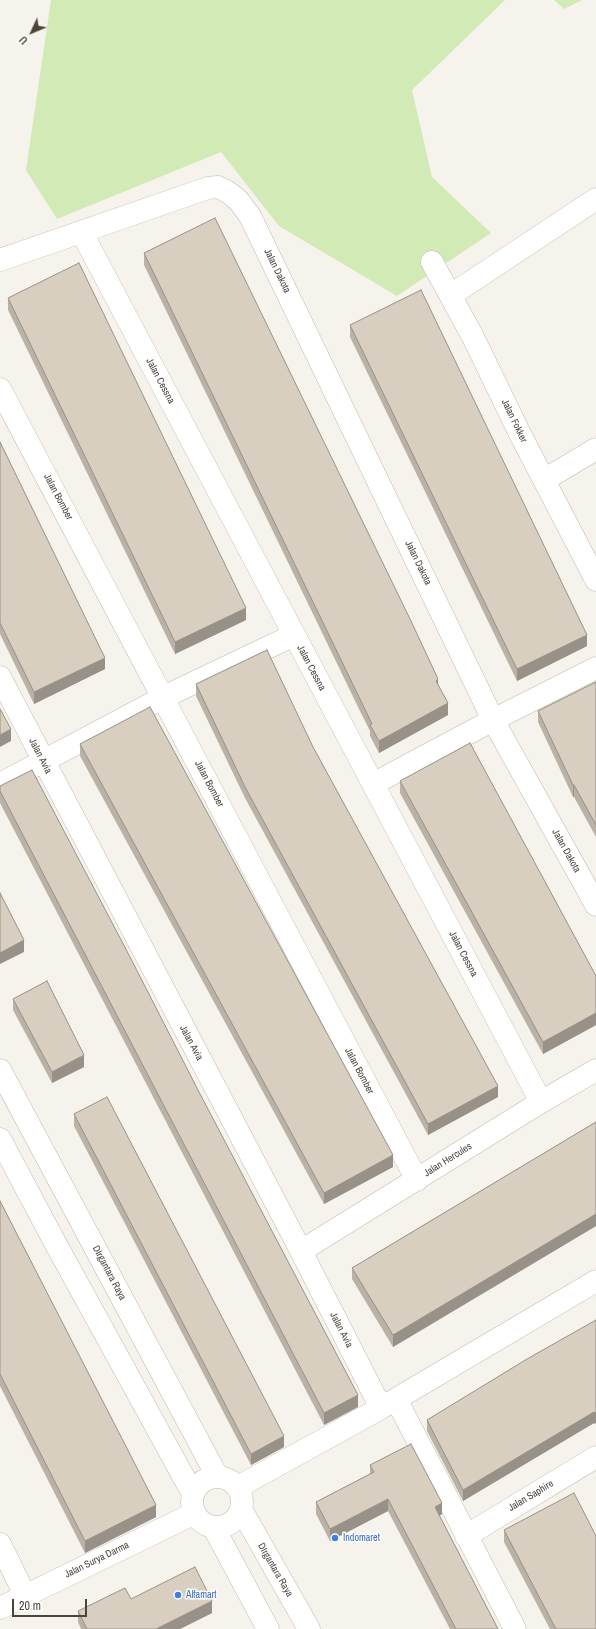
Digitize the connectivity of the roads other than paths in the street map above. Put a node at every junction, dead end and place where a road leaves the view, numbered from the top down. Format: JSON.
{"nodes":[{"id":1,"x":596,"y":199,"type":"edge"},
{"id":2,"x":82,"y":233,"type":"junction"},
{"id":3,"x":0,"y":260,"type":"edge"},
{"id":4,"x":432,"y":262,"type":"dead end"},
{"id":5,"x":451,"y":296,"type":"junction"},
{"id":6,"x":0,"y":388,"type":"edge"},
{"id":7,"x":596,"y":449,"type":"edge"},
{"id":8,"x":544,"y":480,"type":"junction"},
{"id":9,"x":596,"y":580,"type":"edge"},
{"id":10,"x":294,"y":635,"type":"junction"},
{"id":11,"x":596,"y":668,"type":"edge"},
{"id":12,"x":0,"y":677,"type":"edge"},
{"id":13,"x":164,"y":697,"type":"junction"},
{"id":14,"x":493,"y":720,"type":"junction"},
{"id":15,"x":43,"y":761,"type":"junction"},
{"id":16,"x":0,"y":784,"type":"edge"},
{"id":17,"x":373,"y":784,"type":"junction"},
{"id":18,"x":596,"y":905,"type":"edge"},
{"id":19,"x":0,"y":1070,"type":"edge"},
{"id":20,"x":596,"y":1070,"type":"edge"},
{"id":21,"x":541,"y":1102,"type":"junction"},
{"id":22,"x":0,"y":1139,"type":"edge"},
{"id":23,"x":417,"y":1180,"type":"junction"},
{"id":24,"x":82,"y":1221,"type":"junction"},
{"id":25,"x":52,"y":1237,"type":"junction"},
{"id":26,"x":301,"y":1251,"type":"junction"},
{"id":27,"x":596,"y":1281,"type":"edge"},
{"id":28,"x":389,"y":1404,"type":"junction"},
{"id":29,"x":596,"y":1457,"type":"edge"},
{"id":30,"x":216,"y":1476,"type":"junction"},
{"id":31,"x":238,"y":1487,"type":"junction"},
{"id":32,"x":194,"y":1503,"type":"junction"},
{"id":33,"x":242,"y":1511,"type":"junction"},
{"id":34,"x":214,"y":1528,"type":"junction"},
{"id":35,"x":466,"y":1536,"type":"junction"},
{"id":36,"x":0,"y":1544,"type":"edge"},
{"id":37,"x":25,"y":1594,"type":"junction"},
{"id":38,"x":0,"y":1608,"type":"edge"},
{"id":39,"x":268,"y":1629,"type":"edge"},
{"id":40,"x":309,"y":1629,"type":"edge"},
{"id":41,"x":515,"y":1629,"type":"edge"}],
"edges":[{"from":1,"to":5,"type":"street"},
{"from":2,"to":3,"type":"street","name":"Jalan Dakota"},
{"from":2,"to":10,"type":"street","name":"Jalan Cessna"},
{"from":2,"to":14,"type":"street","name":"Jalan Dakota"},
{"from":4,"to":5,"type":"street","name":"Jalan Fokker"},
{"from":5,"to":8,"type":"street","name":"Jalan Fokker"},
{"from":6,"to":13,"type":"street","name":"Jalan Bomber"},
{"from":7,"to":8,"type":"street"},
{"from":8,"to":9,"type":"street","name":"Jalan Fokker"},
{"from":10,"to":13,"type":"street"},
{"from":10,"to":17,"type":"street","name":"Jalan Cessna"},
{"from":11,"to":14,"type":"street"},
{"from":12,"to":15,"type":"street","name":"Jalan Avia"},
{"from":13,"to":15,"type":"street"},
{"from":13,"to":23,"type":"street","name":"Jalan Bomber"},
{"from":14,"to":17,"type":"street"},
{"from":14,"to":18,"type":"street","name":"Jalan Dakota"},
{"from":15,"to":16,"type":"street"},
{"from":15,"to":26,"type":"street","name":"Jalan Avia"},
{"from":17,"to":21,"type":"street","name":"Jalan Cessna"},
{"from":19,"to":24,"type":"street","name":"DIrgantara Raya"},
{"from":20,"to":21,"type":"street","name":"Jalan Hercules"},
{"from":21,"to":23,"type":"street","name":"Jalan Hercules"},
{"from":22,"to":25,"type":"street"},
{"from":23,"to":26,"type":"street","name":"Jalan Hercules"},
{"from":24,"to":25,"type":"street"},
{"from":24,"to":30,"type":"street","name":"DIrgantara Raya"},
{"from":25,"to":32,"type":"street"},
{"from":26,"to":28,"type":"street","name":"Jalan Avia"},
{"from":27,"to":28,"type":"street"},
{"from":28,"to":31,"type":"street"},
{"from":28,"to":35,"type":"street","name":"Jalan Avia"},
{"from":29,"to":35,"type":"street","name":"Jalan Saphire"},
{"from":30,"to":31,"type":"street"},
{"from":30,"to":32,"type":"street"},
{"from":31,"to":33,"type":"street"},
{"from":32,"to":34,"type":"street"},
{"from":32,"to":37,"type":"street","name":"Jalan Surya Darma"},
{"from":33,"to":34,"type":"street"},
{"from":33,"to":40,"type":"street","name":"DIrgantara Raya"},
{"from":34,"to":39,"type":"street"},
{"from":35,"to":41,"type":"street","name":"Jalan Avia"},
{"from":36,"to":37,"type":"street"},
{"from":37,"to":38,"type":"street","name":"Jalan Surya Darma"}]}
